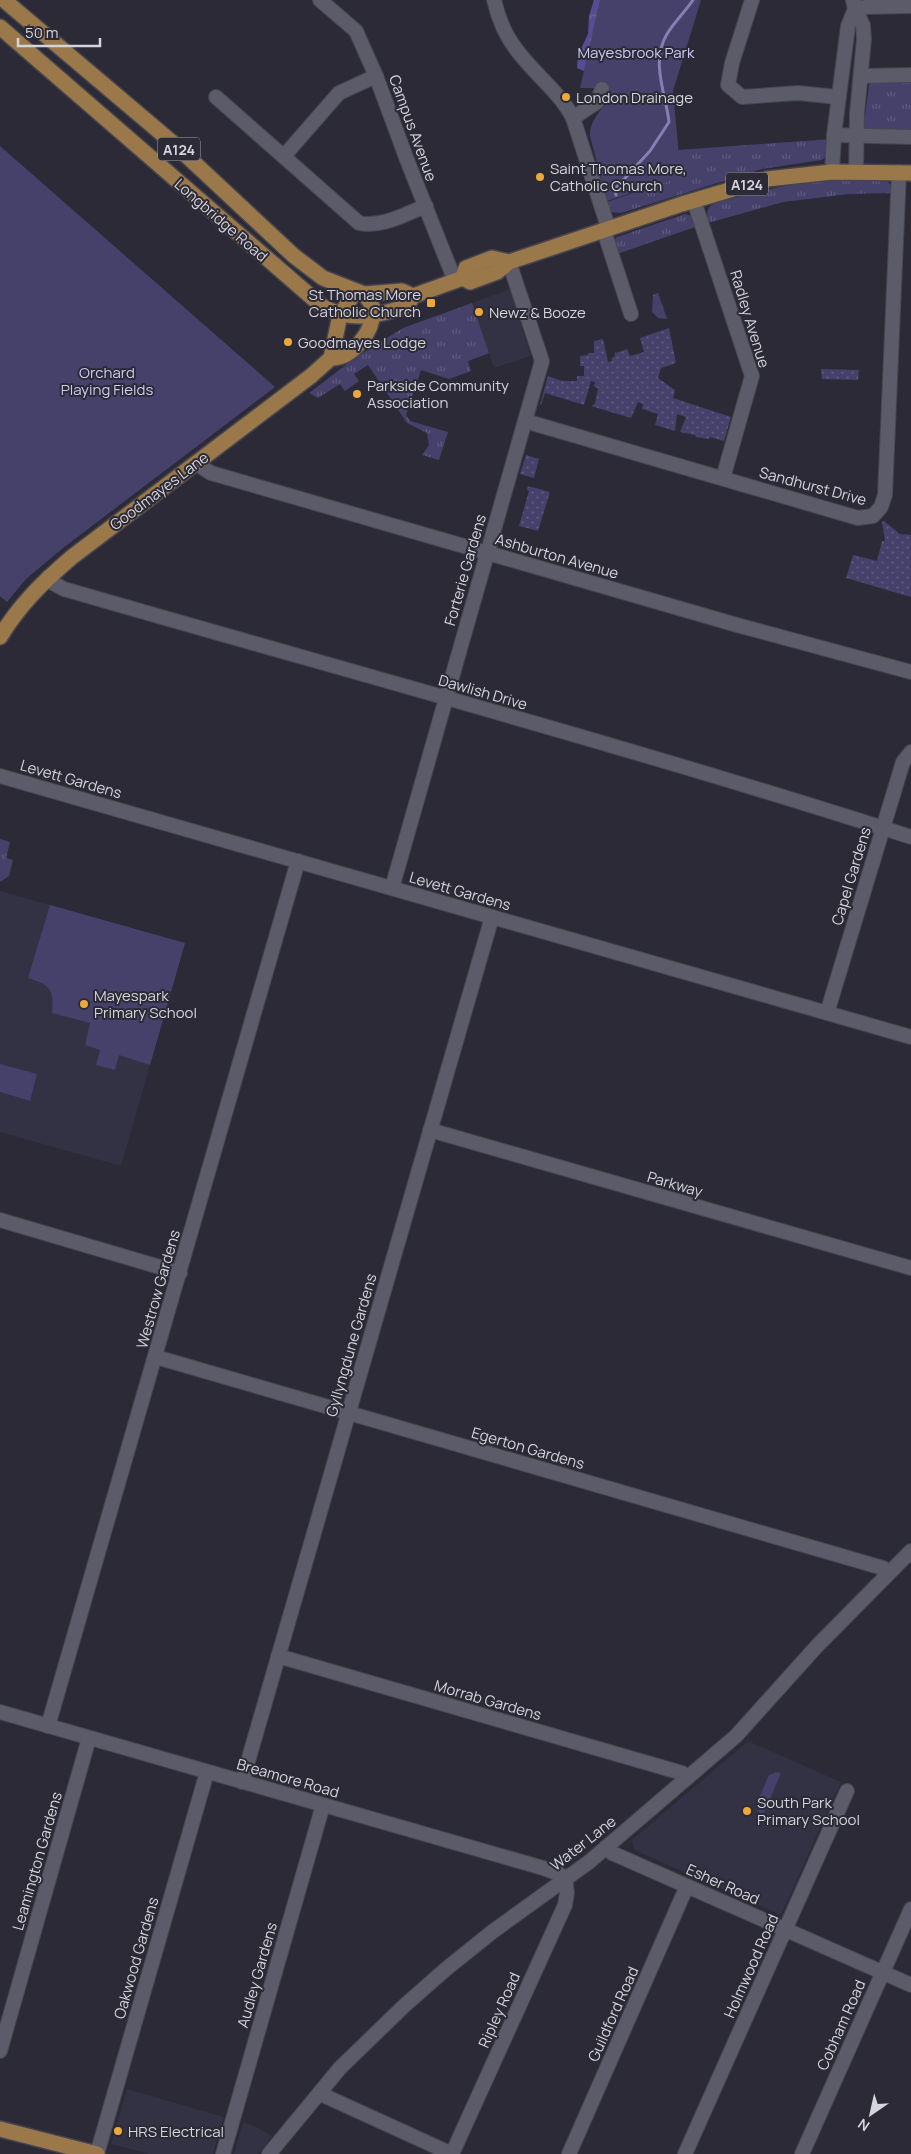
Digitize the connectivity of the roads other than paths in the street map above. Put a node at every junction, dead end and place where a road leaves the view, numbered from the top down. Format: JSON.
{"nodes":[{"id":1,"x":4,"y":0,"type":"edge"},
{"id":2,"x":320,"y":0,"type":"edge"},
{"id":3,"x":494,"y":0,"type":"edge"},
{"id":4,"x":752,"y":0,"type":"edge"},
{"id":5,"x":854,"y":4,"type":"edge"},
{"id":6,"x":911,"y":6,"type":"edge"},
{"id":7,"x":0,"y":27,"type":"edge"},
{"id":8,"x":911,"y":75,"type":"edge"},
{"id":9,"x":376,"y":76,"type":"junction"},
{"id":10,"x":861,"y":76,"type":"junction"},
{"id":11,"x":602,"y":89,"type":"dead end"},
{"id":12,"x":838,"y":97,"type":"junction"},
{"id":13,"x":216,"y":98,"type":"dead end"},
{"id":14,"x":572,"y":118,"type":"junction"},
{"id":15,"x":834,"y":135,"type":"junction"},
{"id":16,"x":856,"y":136,"type":"junction"},
{"id":17,"x":911,"y":137,"type":"edge"},
{"id":18,"x":284,"y":156,"type":"junction"},
{"id":19,"x":856,"y":171,"type":"junction"},
{"id":20,"x":832,"y":172,"type":"junction"},
{"id":21,"x":905,"y":173,"type":"edge"},
{"id":22,"x":215,"y":182,"type":"junction"},
{"id":23,"x":199,"y":201,"type":"junction"},
{"id":24,"x":694,"y":201,"type":"junction"},
{"id":25,"x":426,"y":206,"type":"junction"},
{"id":26,"x":606,"y":230,"type":"junction"},
{"id":27,"x":509,"y":262,"type":"junction"},
{"id":28,"x":459,"y":280,"type":"junction"},
{"id":29,"x":359,"y":293,"type":"junction"},
{"id":30,"x":413,"y":296,"type":"junction"},
{"id":31,"x":340,"y":314,"type":"junction"},
{"id":32,"x":631,"y":314,"type":"dead end"},
{"id":33,"x":372,"y":316,"type":"junction"},
{"id":34,"x":331,"y":358,"type":"junction"},
{"id":35,"x":525,"y":421,"type":"junction"},
{"id":36,"x":198,"y":462,"type":"junction"},
{"id":37,"x":723,"y":478,"type":"junction"},
{"id":38,"x":486,"y":553,"type":"junction"},
{"id":39,"x":48,"y":577,"type":"junction"},
{"id":40,"x":0,"y":637,"type":"edge"},
{"id":41,"x":911,"y":672,"type":"edge"},
{"id":42,"x":446,"y":699,"type":"junction"},
{"id":43,"x":911,"y":752,"type":"edge"},
{"id":44,"x":0,"y":776,"type":"edge"},
{"id":45,"x":882,"y":828,"type":"junction"},
{"id":46,"x":911,"y":837,"type":"edge"},
{"id":47,"x":298,"y":861,"type":"junction"},
{"id":48,"x":392,"y":888,"type":"junction"},
{"id":49,"x":492,"y":917,"type":"junction"},
{"id":50,"x":828,"y":1013,"type":"junction"},
{"id":51,"x":911,"y":1038,"type":"edge"},
{"id":52,"x":430,"y":1130,"type":"junction"},
{"id":53,"x":0,"y":1220,"type":"edge"},
{"id":54,"x":911,"y":1268,"type":"edge"},
{"id":55,"x":180,"y":1273,"type":"junction"},
{"id":56,"x":156,"y":1357,"type":"junction"},
{"id":57,"x":348,"y":1413,"type":"junction"},
{"id":58,"x":911,"y":1551,"type":"edge"},
{"id":59,"x":888,"y":1573,"type":"junction"},
{"id":60,"x":278,"y":1656,"type":"junction"},
{"id":61,"x":0,"y":1712,"type":"edge"},
{"id":62,"x":48,"y":1726,"type":"junction"},
{"id":63,"x":89,"y":1738,"type":"junction"},
{"id":64,"x":207,"y":1772,"type":"junction"},
{"id":65,"x":687,"y":1778,"type":"junction"},
{"id":66,"x":242,"y":1782,"type":"junction"},
{"id":67,"x":847,"y":1791,"type":"dead end"},
{"id":68,"x":322,"y":1805,"type":"junction"},
{"id":69,"x":606,"y":1847,"type":"junction"},
{"id":70,"x":566,"y":1878,"type":"junction"},
{"id":71,"x":687,"y":1886,"type":"junction"},
{"id":72,"x":911,"y":1909,"type":"edge"},
{"id":73,"x":785,"y":1929,"type":"junction"},
{"id":74,"x":883,"y":1973,"type":"junction"},
{"id":75,"x":911,"y":1985,"type":"edge"},
{"id":76,"x":0,"y":2051,"type":"edge"},
{"id":77,"x":320,"y":2092,"type":"junction"},
{"id":78,"x":0,"y":2129,"type":"edge"},
{"id":79,"x":97,"y":2154,"type":"edge"},
{"id":80,"x":223,"y":2154,"type":"edge"},
{"id":81,"x":269,"y":2154,"type":"edge"},
{"id":82,"x":452,"y":2154,"type":"edge"},
{"id":83,"x":569,"y":2154,"type":"edge"},
{"id":84,"x":685,"y":2154,"type":"edge"},
{"id":85,"x":802,"y":2154,"type":"edge"}],
"edges":[{"from":1,"to":22,"type":"main road","name":"Longbridge Road","number":"A124"},
{"from":2,"to":9,"type":"street","name":"Campus Avenue"},
{"from":3,"to":14,"type":"street"},
{"from":4,"to":12,"type":"street"},
{"from":5,"to":6,"type":"street"},
{"from":5,"to":10,"type":"street"},
{"from":5,"to":12,"type":"street"},
{"from":7,"to":23,"type":"main road","name":"Longbridge Road","number":"A124"},
{"from":8,"to":10,"type":"street"},
{"from":9,"to":18,"type":"street"},
{"from":9,"to":25,"type":"street","name":"Campus Avenue"},
{"from":10,"to":16,"type":"street"},
{"from":11,"to":14,"type":"street"},
{"from":12,"to":15,"type":"street"},
{"from":13,"to":18,"type":"street"},
{"from":14,"to":26,"type":"street"},
{"from":15,"to":16,"type":"street"},
{"from":15,"to":20,"type":"street"},
{"from":16,"to":17,"type":"street"},
{"from":16,"to":19,"type":"street"},
{"from":18,"to":25,"type":"street"},
{"from":19,"to":20,"type":"main road","name":"Longbridge Road","number":"A124"},
{"from":19,"to":21,"type":"main road","name":"Longbridge Road","number":"A124"},
{"from":20,"to":24,"type":"main road","name":"Longbridge Road","number":"A124"},
{"from":21,"to":37,"type":"street","name":"Sandhurst Drive"},
{"from":22,"to":23,"type":"main road"},
{"from":22,"to":29,"type":"main road","name":"Longbridge Road","number":"A124"},
{"from":23,"to":31,"type":"main road","name":"Longbridge Road","number":"A124"},
{"from":24,"to":26,"type":"main road","name":"Longbridge Road","number":"A124"},
{"from":24,"to":37,"type":"street","name":"Radley Avenue"},
{"from":25,"to":28,"type":"street","name":"Campus Avenue"},
{"from":26,"to":27,"type":"main road","name":"Longbridge Road","number":"A124"},
{"from":26,"to":32,"type":"street"},
{"from":27,"to":28,"type":"main road","name":"Longbridge Road","number":"A124"},
{"from":27,"to":35,"type":"street","name":"Forterie Gardens"},
{"from":28,"to":30,"type":"main road","name":"Longbridge Road","number":"A124"},
{"from":29,"to":30,"type":"main road","name":"Longbridge Road","number":"A124"},
{"from":29,"to":31,"type":"main road"},
{"from":29,"to":33,"type":"main road"},
{"from":30,"to":33,"type":"main road","name":"Longbridge Road","number":"A124"},
{"from":31,"to":33,"type":"main road","name":"Longbridge Road","number":"A124"},
{"from":31,"to":34,"type":"main road"},
{"from":33,"to":34,"type":"main road","name":"Goodmayes Lane"},
{"from":34,"to":36,"type":"main road","name":"Goodmayes Lane"},
{"from":35,"to":37,"type":"street","name":"Sandhurst Drive"},
{"from":35,"to":38,"type":"street","name":"Forterie Gardens"},
{"from":36,"to":38,"type":"street","name":"Ashburton Avenue"},
{"from":36,"to":39,"type":"main road","name":"Goodmayes Lane"},
{"from":38,"to":41,"type":"street","name":"Ashburton Avenue"},
{"from":38,"to":42,"type":"street","name":"Forterie Gardens"},
{"from":39,"to":40,"type":"main road","name":"Goodmayes Lane"},
{"from":39,"to":42,"type":"street","name":"Dawlish Drive"},
{"from":42,"to":45,"type":"street","name":"Dawlish Drive"},
{"from":42,"to":48,"type":"street","name":"Forterie Gardens"},
{"from":43,"to":45,"type":"street","name":"Capel Gardens"},
{"from":44,"to":47,"type":"street","name":"Levett Gardens"},
{"from":45,"to":46,"type":"street","name":"Dawlish Drive"},
{"from":45,"to":50,"type":"street","name":"Capel Gardens"},
{"from":47,"to":48,"type":"street","name":"Levett Gardens"},
{"from":47,"to":55,"type":"street","name":"Westrow Gardens"},
{"from":48,"to":49,"type":"street","name":"Levett Gardens"},
{"from":49,"to":50,"type":"street","name":"Levett Gardens"},
{"from":49,"to":52,"type":"street","name":"Gyllyngdune Gardens"},
{"from":50,"to":51,"type":"street","name":"Levett Gardens"},
{"from":52,"to":54,"type":"street","name":"Parkway"},
{"from":52,"to":57,"type":"street","name":"Gyllyngdune Gardens"},
{"from":53,"to":55,"type":"street"},
{"from":55,"to":56,"type":"street","name":"Westrow Gardens"},
{"from":56,"to":57,"type":"street","name":"Egerton Gardens"},
{"from":56,"to":62,"type":"street","name":"Westrow Gardens"},
{"from":57,"to":59,"type":"street","name":"Egerton Gardens"},
{"from":57,"to":60,"type":"street","name":"Gyllyngdune Gardens"},
{"from":58,"to":59,"type":"street","name":"Water Lane"},
{"from":59,"to":65,"type":"street","name":"Water Lane"},
{"from":60,"to":65,"type":"street","name":"Morrab Gardens"},
{"from":60,"to":66,"type":"street","name":"Gyllyngdune Gardens"},
{"from":61,"to":62,"type":"street","name":"Breamore Road"},
{"from":62,"to":63,"type":"street","name":"Breamore Road"},
{"from":63,"to":64,"type":"street","name":"Breamore Road"},
{"from":63,"to":76,"type":"street","name":"Leamington Gardens"},
{"from":64,"to":66,"type":"street","name":"Breamore Road"},
{"from":64,"to":79,"type":"street","name":"Oakwood Gardens"},
{"from":65,"to":69,"type":"street","name":"Water Lane"},
{"from":66,"to":68,"type":"street","name":"Breamore Road"},
{"from":67,"to":73,"type":"street","name":"Holmwood Road"},
{"from":68,"to":70,"type":"street","name":"Breamore Road"},
{"from":68,"to":80,"type":"street","name":"Audley Gardens"},
{"from":69,"to":70,"type":"street","name":"Water Lane"},
{"from":69,"to":71,"type":"street","name":"Esher Road"},
{"from":70,"to":77,"type":"street","name":"Water Lane"},
{"from":70,"to":82,"type":"street","name":"Ripley Road"},
{"from":71,"to":73,"type":"street","name":"Esher Road"},
{"from":71,"to":83,"type":"street","name":"Guildford Road"},
{"from":72,"to":74,"type":"street","name":"Cobham Road"},
{"from":73,"to":74,"type":"street","name":"Esher Road"},
{"from":73,"to":84,"type":"street","name":"Holmwood Road"},
{"from":74,"to":75,"type":"street","name":"Esher Road"},
{"from":74,"to":85,"type":"street","name":"Cobham Road"},
{"from":77,"to":81,"type":"street","name":"Water Lane"},
{"from":77,"to":82,"type":"street"},
{"from":78,"to":79,"type":"main road"}]}
